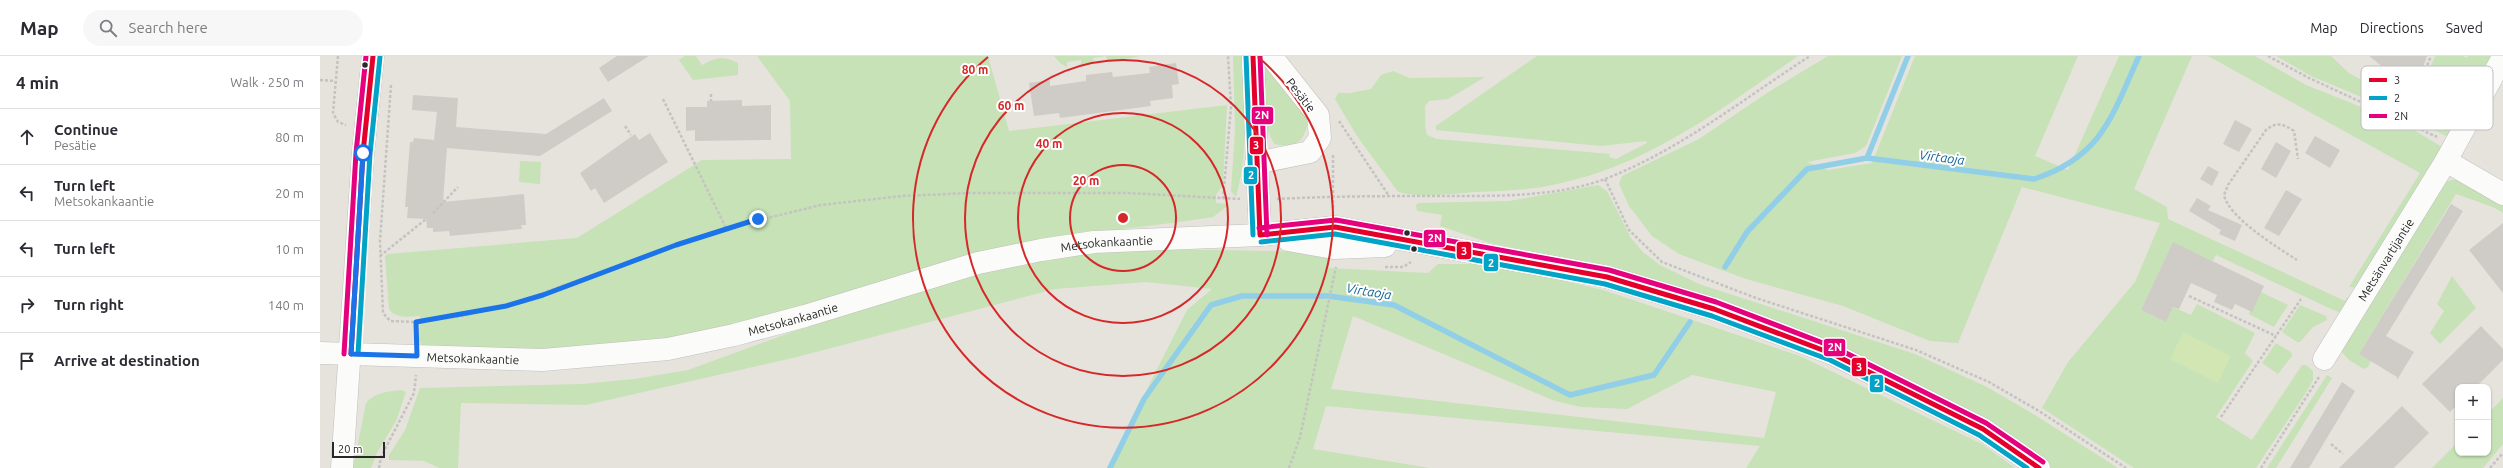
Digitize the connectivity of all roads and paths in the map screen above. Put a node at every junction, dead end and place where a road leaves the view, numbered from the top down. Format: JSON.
{"nodes":[{"id":1,"x":373,"y":56,"type":"edge"},
{"id":2,"x":1228,"y":56,"type":"edge"},
{"id":3,"x":1253,"y":56,"type":"edge"},
{"id":4,"x":1271,"y":56,"type":"edge"},
{"id":5,"x":1810,"y":56,"type":"edge"},
{"id":6,"x":2268,"y":56,"type":"edge"},
{"id":7,"x":2431,"y":56,"type":"edge"},
{"id":8,"x":2503,"y":57,"type":"edge"},
{"id":9,"x":2427,"y":66,"type":"edge"},
{"id":10,"x":2493,"y":75,"type":"edge"},
{"id":11,"x":320,"y":80,"type":"edge"},
{"id":12,"x":335,"y":81,"type":"dead end"},
{"id":13,"x":392,"y":82,"type":"dead end"},
{"id":14,"x":711,"y":94,"type":"dead end"},
{"id":15,"x":663,"y":99,"type":"dead end"},
{"id":16,"x":711,"y":101,"type":"dead end"},
{"id":17,"x":2361,"y":101,"type":"edge"},
{"id":18,"x":1338,"y":120,"type":"dead end"},
{"id":19,"x":625,"y":126,"type":"dead end"},
{"id":20,"x":2417,"y":130,"type":"edge"},
{"id":21,"x":2463,"y":130,"type":"edge"},
{"id":22,"x":631,"y":135,"type":"dead end"},
{"id":23,"x":2450,"y":154,"type":"junction"},
{"id":24,"x":2298,"y":159,"type":"dead end"},
{"id":25,"x":1256,"y":163,"type":"junction"},
{"id":26,"x":1605,"y":179,"type":"junction"},
{"id":27,"x":458,"y":187,"type":"dead end"},
{"id":28,"x":2503,"y":194,"type":"edge"},
{"id":29,"x":1389,"y":196,"type":"junction"},
{"id":30,"x":1223,"y":199,"type":"junction"},
{"id":31,"x":1259,"y":200,"type":"junction"},
{"id":32,"x":433,"y":213,"type":"dead end"},
{"id":33,"x":426,"y":219,"type":"dead end"},
{"id":34,"x":726,"y":228,"type":"junction"},
{"id":35,"x":1260,"y":235,"type":"junction"},
{"id":36,"x":380,"y":256,"type":"junction"},
{"id":37,"x":2297,"y":260,"type":"dead end"},
{"id":38,"x":1336,"y":266,"type":"dead end"},
{"id":39,"x":2189,"y":296,"type":"dead end"},
{"id":40,"x":2301,"y":299,"type":"dead end"},
{"id":41,"x":416,"y":322,"type":"junction"},
{"id":42,"x":2276,"y":336,"type":"junction"},
{"id":43,"x":320,"y":353,"type":"edge"},
{"id":44,"x":351,"y":354,"type":"junction"},
{"id":45,"x":417,"y":356,"type":"junction"},
{"id":46,"x":2324,"y":359,"type":"joint"},
{"id":47,"x":2221,"y":417,"type":"dead end"},
{"id":48,"x":2331,"y":444,"type":"dead end"},
{"id":49,"x":2503,"y":453,"type":"edge"},
{"id":50,"x":2343,"y":454,"type":"dead end"},
{"id":51,"x":342,"y":468,"type":"edge"},
{"id":52,"x":379,"y":468,"type":"edge"},
{"id":53,"x":1288,"y":468,"type":"edge"},
{"id":54,"x":2039,"y":468,"type":"edge"},
{"id":55,"x":2126,"y":468,"type":"edge"},
{"id":56,"x":2261,"y":468,"type":"edge"},
{"id":57,"x":2490,"y":468,"type":"edge"}],
"edges":[{"from":1,"to":44,"type":"street"},
{"from":2,"to":30,"type":"path"},
{"from":3,"to":25,"type":"street"},
{"from":4,"to":25,"type":"street","name":"Pesätie"},
{"from":5,"to":26,"type":"path"},
{"from":6,"to":17,"type":"path"},
{"from":7,"to":9,"type":"path"},
{"from":8,"to":10,"type":"street","name":"Metsänvartijantie"},
{"from":11,"to":12,"type":"path"},
{"from":13,"to":36,"type":"path"},
{"from":14,"to":16,"type":"path"},
{"from":15,"to":34,"type":"path"},
{"from":18,"to":29,"type":"path"},
{"from":19,"to":22,"type":"path"},
{"from":20,"to":23,"type":"path"},
{"from":21,"to":23,"type":"street","name":"Metsänvartijantie"},
{"from":23,"to":28,"type":"street"},
{"from":23,"to":46,"type":"street","name":"Metsänvartijantie"},
{"from":24,"to":37,"type":"path"},
{"from":25,"to":31,"type":"street"},
{"from":26,"to":29,"type":"path"},
{"from":26,"to":55,"type":"path"},
{"from":27,"to":32,"type":"path"},
{"from":29,"to":31,"type":"path"},
{"from":30,"to":31,"type":"path"},
{"from":30,"to":34,"type":"path"},
{"from":31,"to":35,"type":"street"},
{"from":33,"to":36,"type":"path"},
{"from":34,"to":41,"type":"path"},
{"from":35,"to":45,"type":"street","name":"Metsokankaantie"},
{"from":35,"to":54,"type":"street","name":"Metsokankaantie"},
{"from":36,"to":41,"type":"path"},
{"from":38,"to":53,"type":"path"},
{"from":39,"to":42,"type":"path"},
{"from":40,"to":42,"type":"path"},
{"from":41,"to":45,"type":"path"},
{"from":42,"to":47,"type":"path"},
{"from":43,"to":44,"type":"street","name":"Metsokankaantie"},
{"from":44,"to":45,"type":"street","name":"Metsokankaantie"},
{"from":44,"to":51,"type":"street"},
{"from":45,"to":52,"type":"path"},
{"from":46,"to":56,"type":"path"},
{"from":48,"to":50,"type":"path"},
{"from":49,"to":57,"type":"path"}]}
